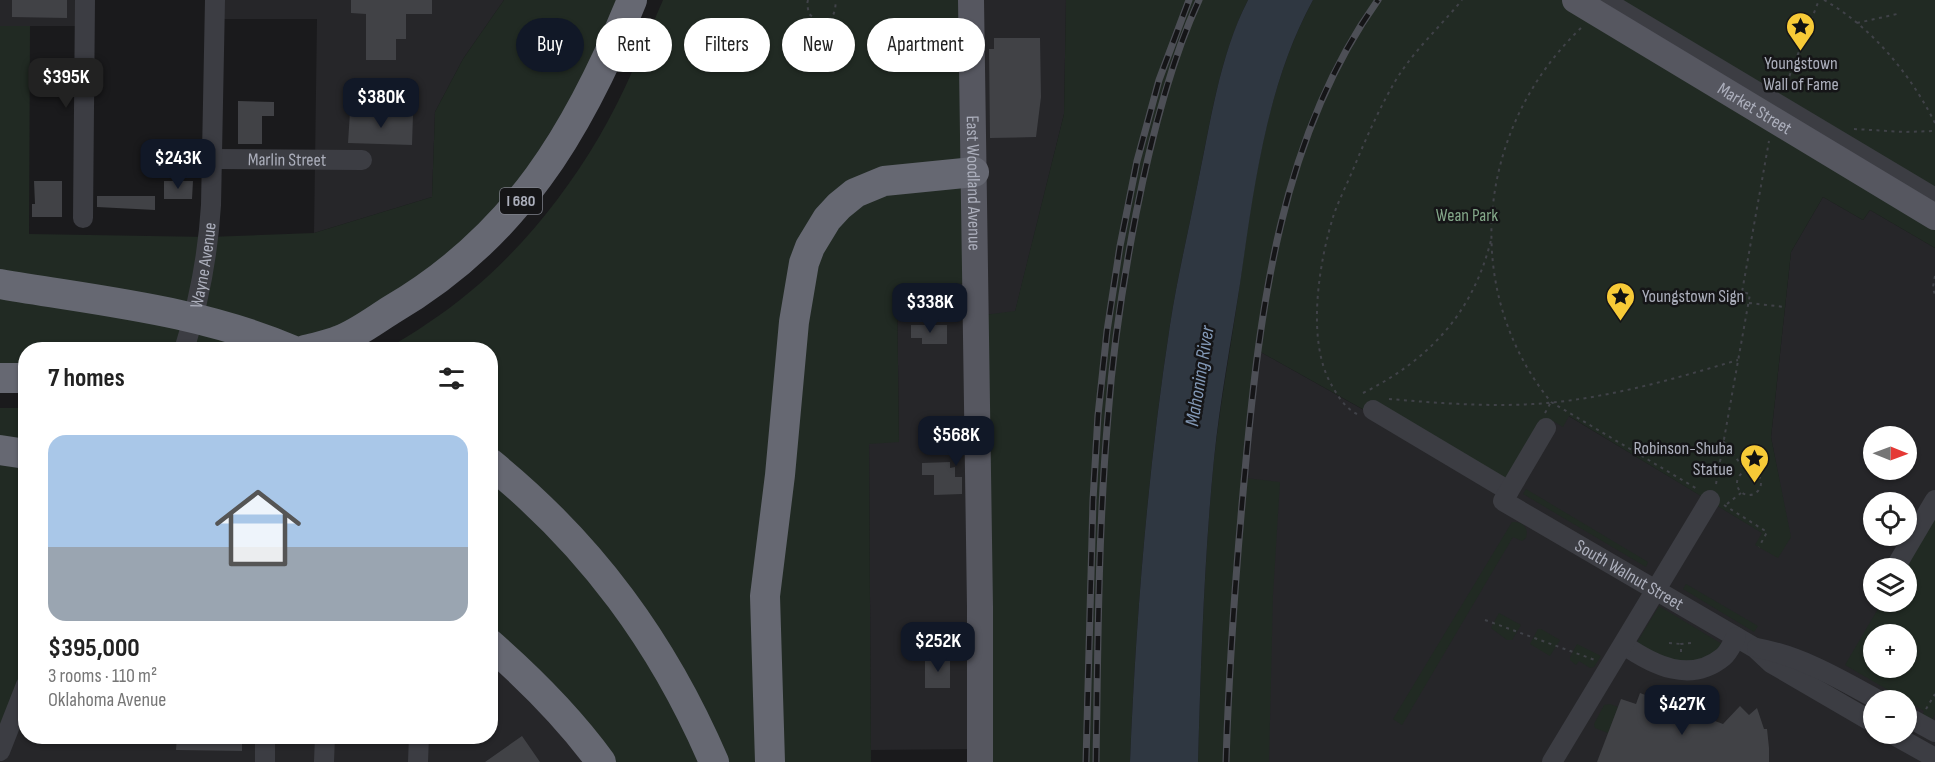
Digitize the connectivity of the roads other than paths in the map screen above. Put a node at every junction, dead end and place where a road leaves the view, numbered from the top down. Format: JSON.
{"nodes":[{"id":1,"x":85,"y":0,"type":"edge"},
{"id":2,"x":215,"y":0,"type":"edge"},
{"id":3,"x":632,"y":0,"type":"edge"},
{"id":4,"x":970,"y":0,"type":"edge"},
{"id":5,"x":1575,"y":0,"type":"edge"},
{"id":6,"x":1606,"y":1,"type":"edge"},
{"id":7,"x":212,"y":159,"type":"junction"},
{"id":8,"x":362,"y":160,"type":"dead end"},
{"id":9,"x":974,"y":172,"type":"junction"},
{"id":10,"x":1935,"y":198,"type":"edge"},
{"id":11,"x":1935,"y":217,"type":"edge"},
{"id":12,"x":83,"y":219,"type":"dead end"},
{"id":13,"x":0,"y":284,"type":"edge"},
{"id":14,"x":80,"y":298,"type":"junction"},
{"id":15,"x":0,"y":303,"type":"edge"},
{"id":16,"x":186,"y":342,"type":"edge"},
{"id":17,"x":274,"y":342,"type":"edge"},
{"id":18,"x":333,"y":342,"type":"edge"},
{"id":19,"x":0,"y":378,"type":"edge"},
{"id":20,"x":18,"y":378,"type":"edge"},
{"id":21,"x":1373,"y":404,"type":"road end"},
{"id":22,"x":1545,"y":420,"type":"road end"},
{"id":23,"x":0,"y":450,"type":"edge"},
{"id":24,"x":18,"y":453,"type":"edge"},
{"id":25,"x":498,"y":469,"type":"edge"},
{"id":26,"x":1506,"y":496,"type":"junction"},
{"id":27,"x":1935,"y":500,"type":"edge"},
{"id":28,"x":1715,"y":501,"type":"road end"},
{"id":29,"x":1901,"y":558,"type":"edge"},
{"id":30,"x":1656,"y":590,"type":"junction"},
{"id":31,"x":1736,"y":637,"type":"junction"},
{"id":32,"x":1624,"y":645,"type":"junction"},
{"id":33,"x":1755,"y":648,"type":"junction"},
{"id":34,"x":498,"y":651,"type":"edge"},
{"id":35,"x":1863,"y":692,"type":"edge"},
{"id":36,"x":18,"y":705,"type":"edge"},
{"id":37,"x":1917,"y":716,"type":"edge"},
{"id":38,"x":1863,"y":717,"type":"edge"},
{"id":39,"x":1935,"y":733,"type":"edge"},
{"id":40,"x":265,"y":744,"type":"edge"},
{"id":41,"x":325,"y":744,"type":"edge"},
{"id":42,"x":419,"y":744,"type":"edge"},
{"id":43,"x":1907,"y":744,"type":"edge"},
{"id":44,"x":0,"y":751,"type":"edge"},
{"id":45,"x":1929,"y":758,"type":"edge"},
{"id":46,"x":265,"y":762,"type":"edge"},
{"id":47,"x":324,"y":762,"type":"edge"},
{"id":48,"x":418,"y":762,"type":"edge"},
{"id":49,"x":601,"y":762,"type":"edge"},
{"id":50,"x":714,"y":762,"type":"edge"},
{"id":51,"x":770,"y":762,"type":"edge"},
{"id":52,"x":980,"y":762,"type":"edge"},
{"id":53,"x":1552,"y":762,"type":"edge"}],
"edges":[{"from":1,"to":12,"type":"street"},
{"from":2,"to":7,"type":"street","name":"Wayne Avenue"},
{"from":3,"to":18,"type":"highway","number":"I 680"},
{"from":4,"to":9,"type":"main road","name":"East Woodland Avenue"},
{"from":5,"to":11,"type":"main road","name":"Market Street"},
{"from":6,"to":10,"type":"street"},
{"from":7,"to":8,"type":"street","name":"Marlin Street"},
{"from":7,"to":16,"type":"street","name":"Wayne Avenue"},
{"from":9,"to":51,"type":"highway"},
{"from":9,"to":52,"type":"main road","name":"East Woodland Avenue"},
{"from":13,"to":14,"type":"highway"},
{"from":14,"to":15,"type":"highway"},
{"from":14,"to":17,"type":"highway"},
{"from":19,"to":20,"type":"highway"},
{"from":21,"to":26,"type":"street","name":"South Walnut Street"},
{"from":22,"to":26,"type":"street"},
{"from":23,"to":24,"type":"highway"},
{"from":25,"to":50,"type":"highway"},
{"from":26,"to":30,"type":"street","name":"South Walnut Street"},
{"from":27,"to":29,"type":"street"},
{"from":28,"to":30,"type":"street"},
{"from":30,"to":31,"type":"street","name":"South Walnut Street"},
{"from":30,"to":32,"type":"street"},
{"from":31,"to":32,"type":"street"},
{"from":31,"to":33,"type":"street","name":"South Walnut Street"},
{"from":32,"to":53,"type":"street"},
{"from":33,"to":35,"type":"street","name":"South Walnut Street"},
{"from":33,"to":38,"type":"street","name":"South Walnut Street"},
{"from":34,"to":49,"type":"highway"},
{"from":36,"to":44,"type":"street"},
{"from":37,"to":39,"type":"street"},
{"from":39,"to":45,"type":"street"},
{"from":40,"to":46,"type":"street"},
{"from":41,"to":47,"type":"street"},
{"from":42,"to":48,"type":"street"},
{"from":43,"to":45,"type":"street"}]}
